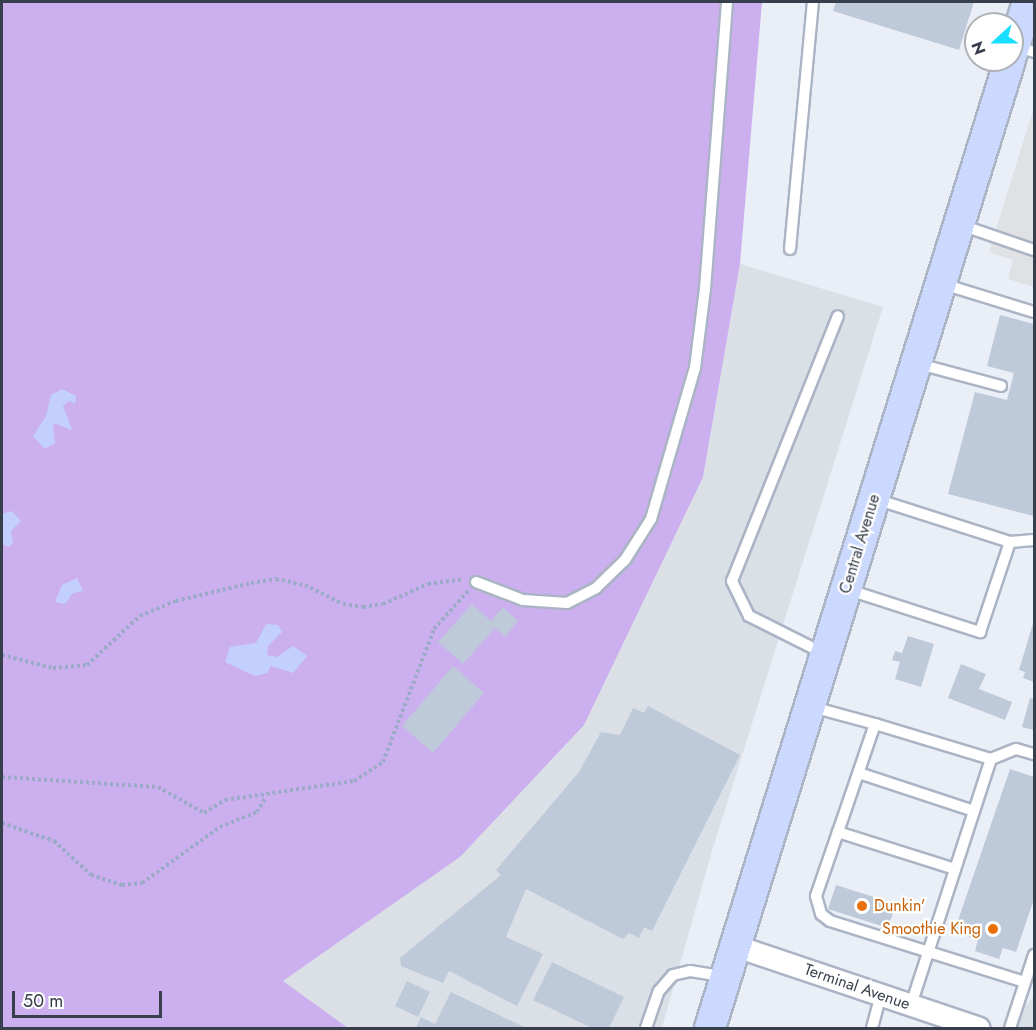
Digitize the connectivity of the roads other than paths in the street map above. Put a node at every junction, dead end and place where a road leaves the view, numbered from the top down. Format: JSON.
{"nodes":[{"id":1,"x":727,"y":2,"type":"edge"},
{"id":2,"x":813,"y":2,"type":"edge"},
{"id":3,"x":1028,"y":2,"type":"edge"},
{"id":4,"x":1024,"y":22,"type":"edge"},
{"id":5,"x":1011,"y":72,"type":"edge"},
{"id":6,"x":959,"y":224,"type":"junction"},
{"id":7,"x":789,"y":249,"type":"dead end"},
{"id":8,"x":1035,"y":250,"type":"edge"},
{"id":9,"x":941,"y":283,"type":"junction"},
{"id":10,"x":1035,"y":312,"type":"edge"},
{"id":11,"x":838,"y":316,"type":"dead end"},
{"id":12,"x":916,"y":363,"type":"junction"},
{"id":13,"x":1001,"y":386,"type":"dead end"},
{"id":14,"x":874,"y":499,"type":"junction"},
{"id":15,"x":1035,"y":540,"type":"edge"},
{"id":16,"x":1010,"y":542,"type":"junction"},
{"id":17,"x":476,"y":582,"type":"road end"},
{"id":18,"x":846,"y":590,"type":"junction"},
{"id":19,"x":826,"y":654,"type":"junction"},
{"id":20,"x":808,"y":706,"type":"junction"},
{"id":21,"x":875,"y":724,"type":"junction"},
{"id":22,"x":1035,"y":754,"type":"edge"},
{"id":23,"x":991,"y":759,"type":"junction"},
{"id":24,"x":859,"y":773,"type":"junction"},
{"id":25,"x":974,"y":811,"type":"junction"},
{"id":26,"x":838,"y":832,"type":"junction"},
{"id":27,"x":955,"y":869,"type":"junction"},
{"id":28,"x":735,"y":946,"type":"junction"},
{"id":29,"x":927,"y":953,"type":"junction"},
{"id":30,"x":1035,"y":955,"type":"edge"},
{"id":31,"x":726,"y":976,"type":"junction"},
{"id":32,"x":1025,"y":982,"type":"junction"},
{"id":33,"x":881,"y":995,"type":"junction"},
{"id":34,"x":911,"y":1005,"type":"junction"},
{"id":35,"x":646,"y":1029,"type":"edge"},
{"id":36,"x":710,"y":1029,"type":"edge"},
{"id":37,"x":872,"y":1029,"type":"edge"},
{"id":38,"x":979,"y":1029,"type":"edge"},
{"id":39,"x":1010,"y":1029,"type":"edge"}],
"edges":[{"from":1,"to":17,"type":"lane"},
{"from":2,"to":7,"type":"lane"},
{"from":3,"to":4,"type":"main road","name":"Central Avenue"},
{"from":5,"to":6,"type":"main road","name":"Central Avenue"},
{"from":6,"to":8,"type":"lane"},
{"from":6,"to":9,"type":"main road","name":"Central Avenue"},
{"from":9,"to":10,"type":"lane"},
{"from":9,"to":12,"type":"main road","name":"Central Avenue"},
{"from":11,"to":19,"type":"lane"},
{"from":12,"to":13,"type":"lane"},
{"from":12,"to":14,"type":"main road","name":"Central Avenue"},
{"from":14,"to":16,"type":"lane"},
{"from":14,"to":18,"type":"main road","name":"Central Avenue"},
{"from":15,"to":16,"type":"lane"},
{"from":16,"to":18,"type":"lane"},
{"from":18,"to":19,"type":"main road","name":"Central Avenue"},
{"from":19,"to":20,"type":"main road","name":"Central Avenue"},
{"from":20,"to":21,"type":"lane"},
{"from":20,"to":28,"type":"main road","name":"Central Avenue"},
{"from":21,"to":23,"type":"lane"},
{"from":21,"to":24,"type":"lane"},
{"from":22,"to":23,"type":"lane"},
{"from":23,"to":25,"type":"lane"},
{"from":24,"to":25,"type":"lane"},
{"from":24,"to":26,"type":"lane"},
{"from":25,"to":27,"type":"lane"},
{"from":26,"to":27,"type":"lane"},
{"from":26,"to":29,"type":"lane"},
{"from":27,"to":29,"type":"lane"},
{"from":28,"to":31,"type":"main road","name":"Central Avenue"},
{"from":28,"to":33,"type":"street","name":"Terminal Avenue"},
{"from":29,"to":32,"type":"lane"},
{"from":29,"to":34,"type":"lane"},
{"from":30,"to":32,"type":"lane"},
{"from":31,"to":35,"type":"lane"},
{"from":31,"to":36,"type":"main road","name":"Central Avenue"},
{"from":32,"to":39,"type":"lane"},
{"from":33,"to":34,"type":"street","name":"Terminal Avenue"},
{"from":33,"to":37,"type":"lane"},
{"from":34,"to":38,"type":"street","name":"Terminal Avenue"}]}
